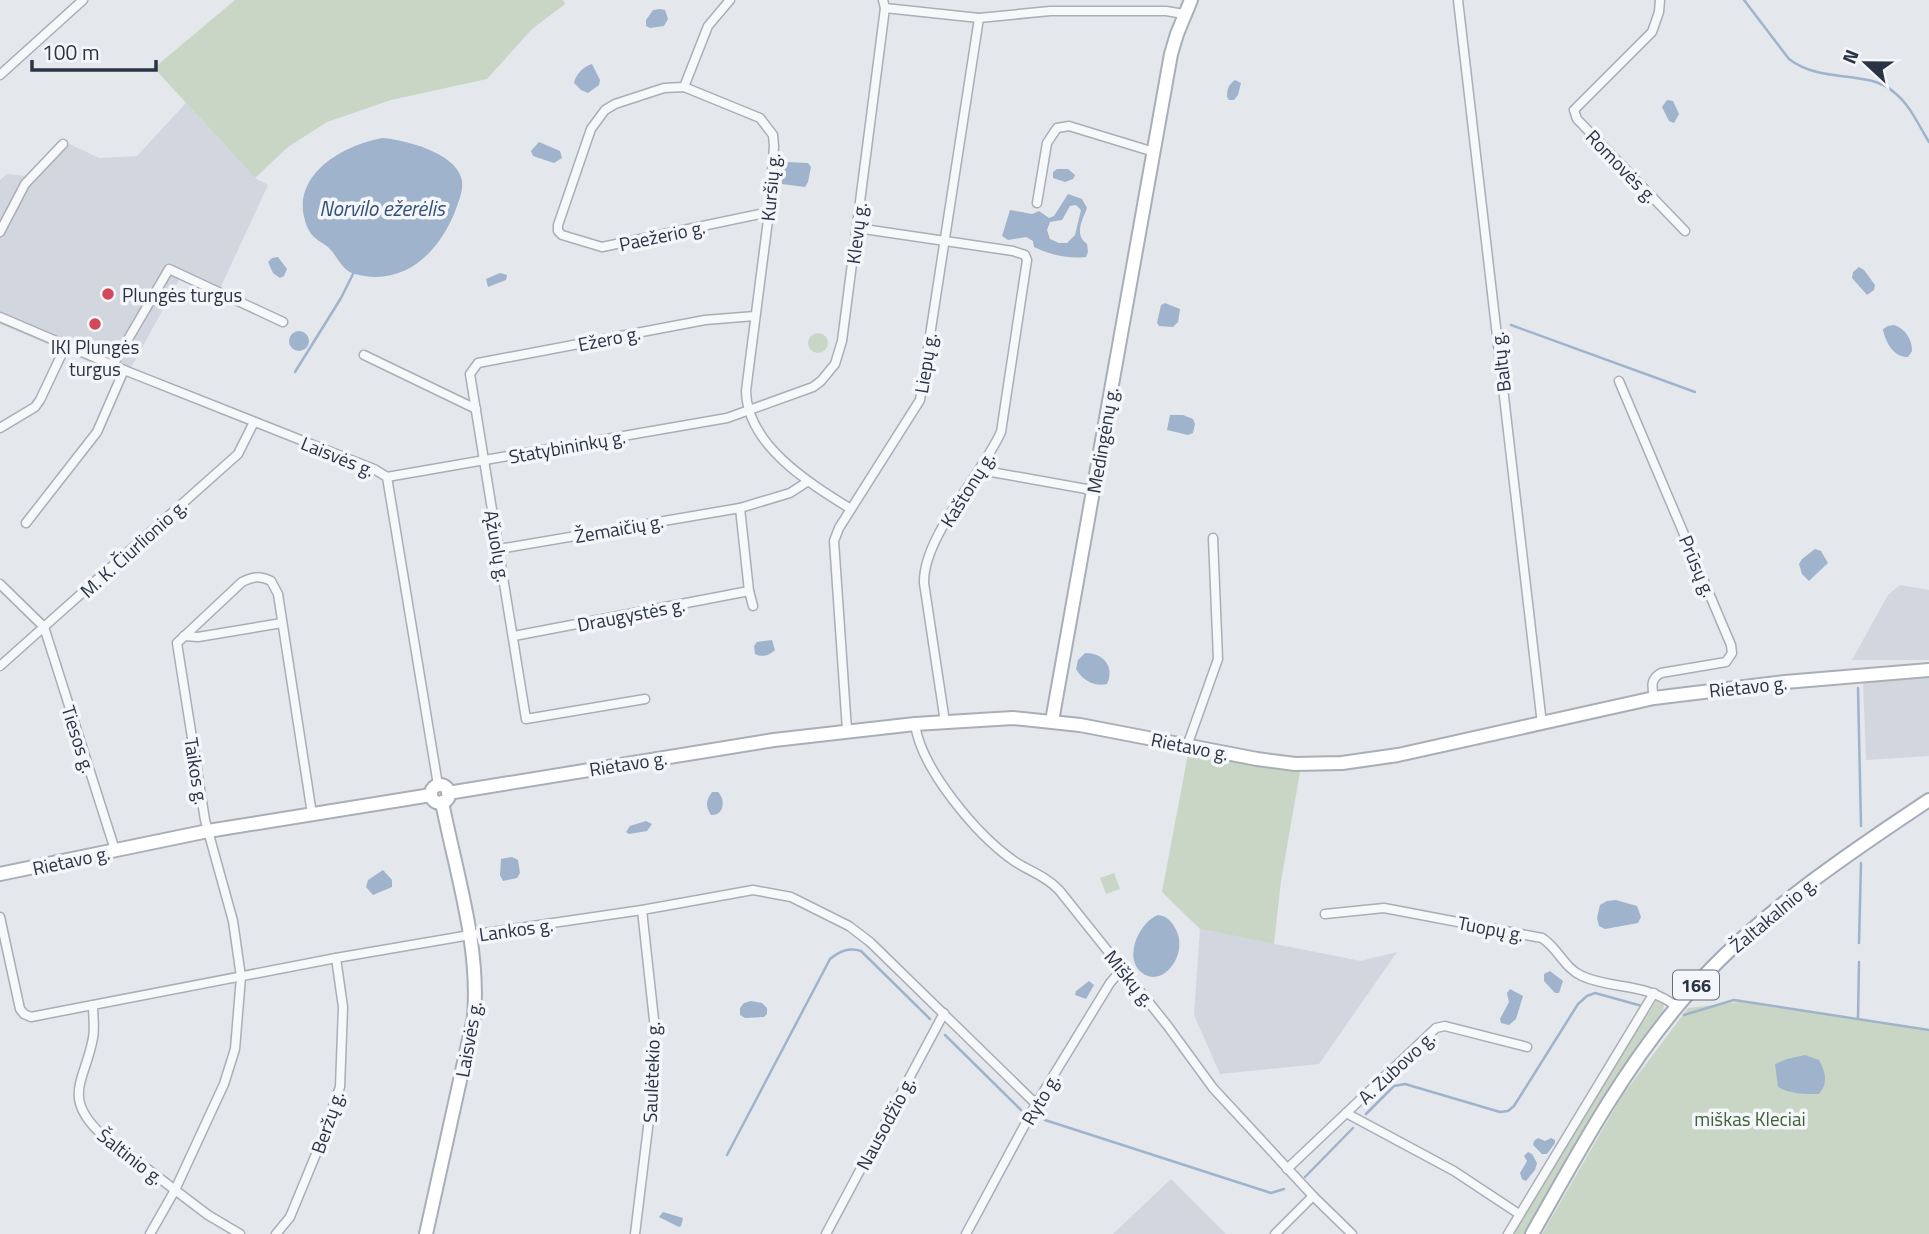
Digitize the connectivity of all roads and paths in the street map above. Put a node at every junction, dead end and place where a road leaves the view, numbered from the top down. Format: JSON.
{"nodes":[{"id":1,"x":83,"y":0,"type":"edge"},
{"id":2,"x":730,"y":0,"type":"edge"},
{"id":3,"x":1191,"y":0,"type":"edge"},
{"id":4,"x":1458,"y":0,"type":"edge"},
{"id":5,"x":1660,"y":0,"type":"edge"},
{"id":6,"x":884,"y":4,"type":"edge"},
{"id":7,"x":1184,"y":14,"type":"junction"},
{"id":8,"x":979,"y":18,"type":"junction"},
{"id":9,"x":0,"y":75,"type":"edge"},
{"id":10,"x":684,"y":87,"type":"junction"},
{"id":11,"x":63,"y":144,"type":"dead end"},
{"id":12,"x":1154,"y":156,"type":"junction"},
{"id":13,"x":1037,"y":203,"type":"dead end"},
{"id":14,"x":769,"y":212,"type":"junction"},
{"id":15,"x":857,"y":228,"type":"junction"},
{"id":16,"x":0,"y":232,"type":"edge"},
{"id":17,"x":1685,"y":232,"type":"dead end"},
{"id":18,"x":944,"y":240,"type":"junction"},
{"id":19,"x":755,"y":316,"type":"junction"},
{"id":20,"x":0,"y":317,"type":"edge"},
{"id":21,"x":283,"y":322,"type":"dead end"},
{"id":22,"x":66,"y":345,"type":"junction"},
{"id":23,"x":364,"y":355,"type":"dead end"},
{"id":24,"x":113,"y":365,"type":"junction"},
{"id":25,"x":124,"y":370,"type":"junction"},
{"id":26,"x":470,"y":374,"type":"joint"},
{"id":27,"x":1619,"y":381,"type":"dead end"},
{"id":28,"x":476,"y":409,"type":"junction"},
{"id":29,"x":747,"y":410,"type":"junction"},
{"id":30,"x":254,"y":422,"type":"junction"},
{"id":31,"x":0,"y":428,"type":"edge"},
{"id":32,"x":484,"y":460,"type":"junction"},
{"id":33,"x":980,"y":470,"type":"junction"},
{"id":34,"x":387,"y":477,"type":"junction"},
{"id":35,"x":807,"y":482,"type":"junction"},
{"id":36,"x":1093,"y":490,"type":"junction"},
{"id":37,"x":740,"y":508,"type":"junction"},
{"id":38,"x":851,"y":509,"type":"junction"},
{"id":39,"x":26,"y":523,"type":"dead end"},
{"id":40,"x":1213,"y":538,"type":"dead end"},
{"id":41,"x":499,"y":549,"type":"junction"},
{"id":42,"x":0,"y":584,"type":"edge"},
{"id":43,"x":749,"y":591,"type":"junction"},
{"id":44,"x":753,"y":606,"type":"dead end"},
{"id":45,"x":282,"y":623,"type":"junction"},
{"id":46,"x":44,"y":627,"type":"junction"},
{"id":47,"x":184,"y":636,"type":"junction"},
{"id":48,"x":514,"y":636,"type":"junction"},
{"id":49,"x":0,"y":666,"type":"edge"},
{"id":50,"x":1929,"y":670,"type":"edge"},
{"id":51,"x":1654,"y":698,"type":"junction"},
{"id":52,"x":645,"y":699,"type":"dead end"},
{"id":53,"x":1052,"y":721,"type":"junction"},
{"id":54,"x":945,"y":722,"type":"junction"},
{"id":55,"x":915,"y":724,"type":"junction"},
{"id":56,"x":1542,"y":724,"type":"junction"},
{"id":57,"x":847,"y":730,"type":"junction"},
{"id":58,"x":1187,"y":746,"type":"junction"},
{"id":59,"x":440,"y":794,"type":"junction"},
{"id":60,"x":1929,"y":800,"type":"edge"},
{"id":61,"x":312,"y":814,"type":"junction"},
{"id":62,"x":208,"y":831,"type":"junction"},
{"id":63,"x":115,"y":850,"type":"junction"},
{"id":64,"x":0,"y":874,"type":"edge"},
{"id":65,"x":642,"y":910,"type":"junction"},
{"id":66,"x":1325,"y":914,"type":"dead end"},
{"id":67,"x":0,"y":917,"type":"edge"},
{"id":68,"x":470,"y":935,"type":"junction"},
{"id":69,"x":337,"y":958,"type":"junction"},
{"id":70,"x":1122,"y":969,"type":"junction"},
{"id":71,"x":241,"y":977,"type":"junction"},
{"id":72,"x":1654,"y":993,"type":"junction"},
{"id":73,"x":93,"y":1005,"type":"junction"},
{"id":74,"x":1677,"y":1007,"type":"junction"},
{"id":75,"x":943,"y":1013,"type":"junction"},
{"id":76,"x":1527,"y":1047,"type":"dead end"},
{"id":77,"x":1036,"y":1104,"type":"junction"},
{"id":78,"x":1346,"y":1113,"type":"junction"},
{"id":79,"x":1287,"y":1169,"type":"junction"},
{"id":80,"x":176,"y":1190,"type":"junction"},
{"id":81,"x":1313,"y":1196,"type":"junction"},
{"id":82,"x":1519,"y":1214,"type":"junction"},
{"id":83,"x":150,"y":1234,"type":"edge"},
{"id":84,"x":240,"y":1234,"type":"edge"},
{"id":85,"x":276,"y":1234,"type":"edge"},
{"id":86,"x":426,"y":1234,"type":"edge"},
{"id":87,"x":635,"y":1234,"type":"edge"},
{"id":88,"x":826,"y":1234,"type":"edge"},
{"id":89,"x":966,"y":1234,"type":"edge"},
{"id":90,"x":1275,"y":1234,"type":"edge"},
{"id":91,"x":1352,"y":1234,"type":"edge"},
{"id":92,"x":1508,"y":1234,"type":"edge"},
{"id":93,"x":1532,"y":1234,"type":"edge"}],
"edges":[{"from":1,"to":9,"type":"street"},
{"from":2,"to":10,"type":"street"},
{"from":3,"to":7,"type":"main road","name":"Medingėnų g."},
{"from":4,"to":56,"type":"street","name":"Baltų g."},
{"from":5,"to":17,"type":"street","name":"Romovės g."},
{"from":6,"to":8,"type":"street"},
{"from":6,"to":15,"type":"street","name":"Klevų g."},
{"from":7,"to":8,"type":"street"},
{"from":7,"to":12,"type":"main road","name":"Medingėnų g."},
{"from":8,"to":18,"type":"street","name":"Liepų g."},
{"from":10,"to":14,"type":"street","name":"Kuršių g."},
{"from":10,"to":14,"type":"street","name":"Paežerio g."},
{"from":11,"to":16,"type":"street"},
{"from":12,"to":13,"type":"street"},
{"from":12,"to":36,"type":"main road","name":"Medingėnų g."},
{"from":14,"to":19,"type":"street","name":"Kuršių g."},
{"from":15,"to":18,"type":"street"},
{"from":15,"to":29,"type":"street","name":"Klevų g."},
{"from":18,"to":33,"type":"street","name":"Kaštonų g."},
{"from":18,"to":38,"type":"street","name":"Liepų g."},
{"from":19,"to":26,"type":"street","name":"Ežero g."},
{"from":19,"to":29,"type":"street","name":"Kuršių g."},
{"from":20,"to":22,"type":"street","name":"Laisvės g."},
{"from":21,"to":24,"type":"street"},
{"from":22,"to":24,"type":"street","name":"Laisvės g."},
{"from":22,"to":31,"type":"street"},
{"from":23,"to":28,"type":"street"},
{"from":24,"to":25,"type":"street","name":"Laisvės g."},
{"from":25,"to":30,"type":"street","name":"Laisvės g."},
{"from":25,"to":39,"type":"street"},
{"from":26,"to":28,"type":"street","name":"Ąžuolų g."},
{"from":27,"to":51,"type":"street","name":"Prūsų g."},
{"from":28,"to":32,"type":"street","name":"Ąžuolų g."},
{"from":29,"to":32,"type":"street","name":"Statybininkų g."},
{"from":29,"to":35,"type":"street"},
{"from":30,"to":34,"type":"street","name":"Laisvės g."},
{"from":30,"to":46,"type":"street","name":"M. K. Čiurlionio g."},
{"from":32,"to":34,"type":"street","name":"Statybininkų g."},
{"from":32,"to":41,"type":"street","name":"Ąžuolų g."},
{"from":33,"to":36,"type":"street"},
{"from":33,"to":54,"type":"street","name":"Kaštonų g."},
{"from":34,"to":59,"type":"street","name":"Laisvės g."},
{"from":35,"to":37,"type":"street","name":"Žemaičių g."},
{"from":35,"to":38,"type":"street"},
{"from":36,"to":53,"type":"main road","name":"Medingėnų g."},
{"from":37,"to":41,"type":"street","name":"Žemaičių g."},
{"from":37,"to":43,"type":"street"},
{"from":38,"to":57,"type":"street","name":"Liepų g."},
{"from":40,"to":58,"type":"street"},
{"from":41,"to":48,"type":"street","name":"Ąžuolų g."},
{"from":42,"to":46,"type":"street"},
{"from":43,"to":44,"type":"street"},
{"from":43,"to":48,"type":"street","name":"Draugystės g."},
{"from":45,"to":47,"type":"street"},
{"from":45,"to":47,"type":"street"},
{"from":45,"to":61,"type":"street"},
{"from":46,"to":49,"type":"street","name":"M. K. Čiurlionio g."},
{"from":46,"to":63,"type":"street","name":"Tiesos g."},
{"from":47,"to":62,"type":"street","name":"Taikos g."},
{"from":48,"to":52,"type":"street","name":"Ąžuolų g."},
{"from":50,"to":51,"type":"main road","name":"Rietavo g."},
{"from":51,"to":56,"type":"main road","name":"Rietavo g."},
{"from":53,"to":54,"type":"main road","name":"Rietavo g."},
{"from":53,"to":58,"type":"main road","name":"Rietavo g."},
{"from":54,"to":55,"type":"main road","name":"Rietavo g."},
{"from":55,"to":57,"type":"main road","name":"Rietavo g."},
{"from":55,"to":70,"type":"street","name":"Miškų g."},
{"from":56,"to":58,"type":"main road","name":"Rietavo g."},
{"from":57,"to":59,"type":"main road","name":"Rietavo g."},
{"from":59,"to":61,"type":"main road","name":"Rietavo g."},
{"from":59,"to":68,"type":"main road","name":"Laisvės g."},
{"from":60,"to":74,"type":"main road","name":"Žaltakalnio g.","number":"166"},
{"from":61,"to":62,"type":"main road","name":"Rietavo g."},
{"from":62,"to":63,"type":"main road","name":"Rietavo g."},
{"from":62,"to":71,"type":"street","name":"Taikos g."},
{"from":63,"to":64,"type":"main road","name":"Rietavo g."},
{"from":65,"to":68,"type":"street","name":"Lankos g."},
{"from":65,"to":75,"type":"street","name":"Lankos g."},
{"from":65,"to":87,"type":"street","name":"Saulėtekio g."},
{"from":66,"to":72,"type":"street","name":"Tuopų g."},
{"from":67,"to":73,"type":"street","name":"Lankos g."},
{"from":68,"to":69,"type":"street","name":"Lankos g."},
{"from":68,"to":86,"type":"main road","name":"Laisvės g."},
{"from":69,"to":71,"type":"street","name":"Lankos g."},
{"from":69,"to":85,"type":"street","name":"Beržų g."},
{"from":70,"to":77,"type":"street","name":"Ryto g."},
{"from":70,"to":79,"type":"street","name":"Miškų g."},
{"from":71,"to":73,"type":"street","name":"Lankos g."},
{"from":71,"to":80,"type":"street","name":"Taikos g."},
{"from":72,"to":74,"type":"street","name":"Tuopų g."},
{"from":72,"to":82,"type":"street"},
{"from":73,"to":80,"type":"street","name":"Šaltinio g."},
{"from":74,"to":93,"type":"main road","name":"Žaltakalnio g.","number":"166"},
{"from":75,"to":77,"type":"street","name":"Lankos g."},
{"from":75,"to":88,"type":"street","name":"Nausodžio g."},
{"from":76,"to":78,"type":"street","name":"A. Zubovo g."},
{"from":77,"to":89,"type":"street","name":"Ryto g."},
{"from":78,"to":79,"type":"street","name":"A. Zubovo g."},
{"from":78,"to":82,"type":"street"},
{"from":79,"to":81,"type":"street","name":"Miškų g."},
{"from":80,"to":83,"type":"street","name":"Taikos g."},
{"from":80,"to":84,"type":"street","name":"Šaltinio g."},
{"from":81,"to":90,"type":"street"},
{"from":81,"to":91,"type":"street","name":"Miškų g."},
{"from":82,"to":92,"type":"street"}]}
